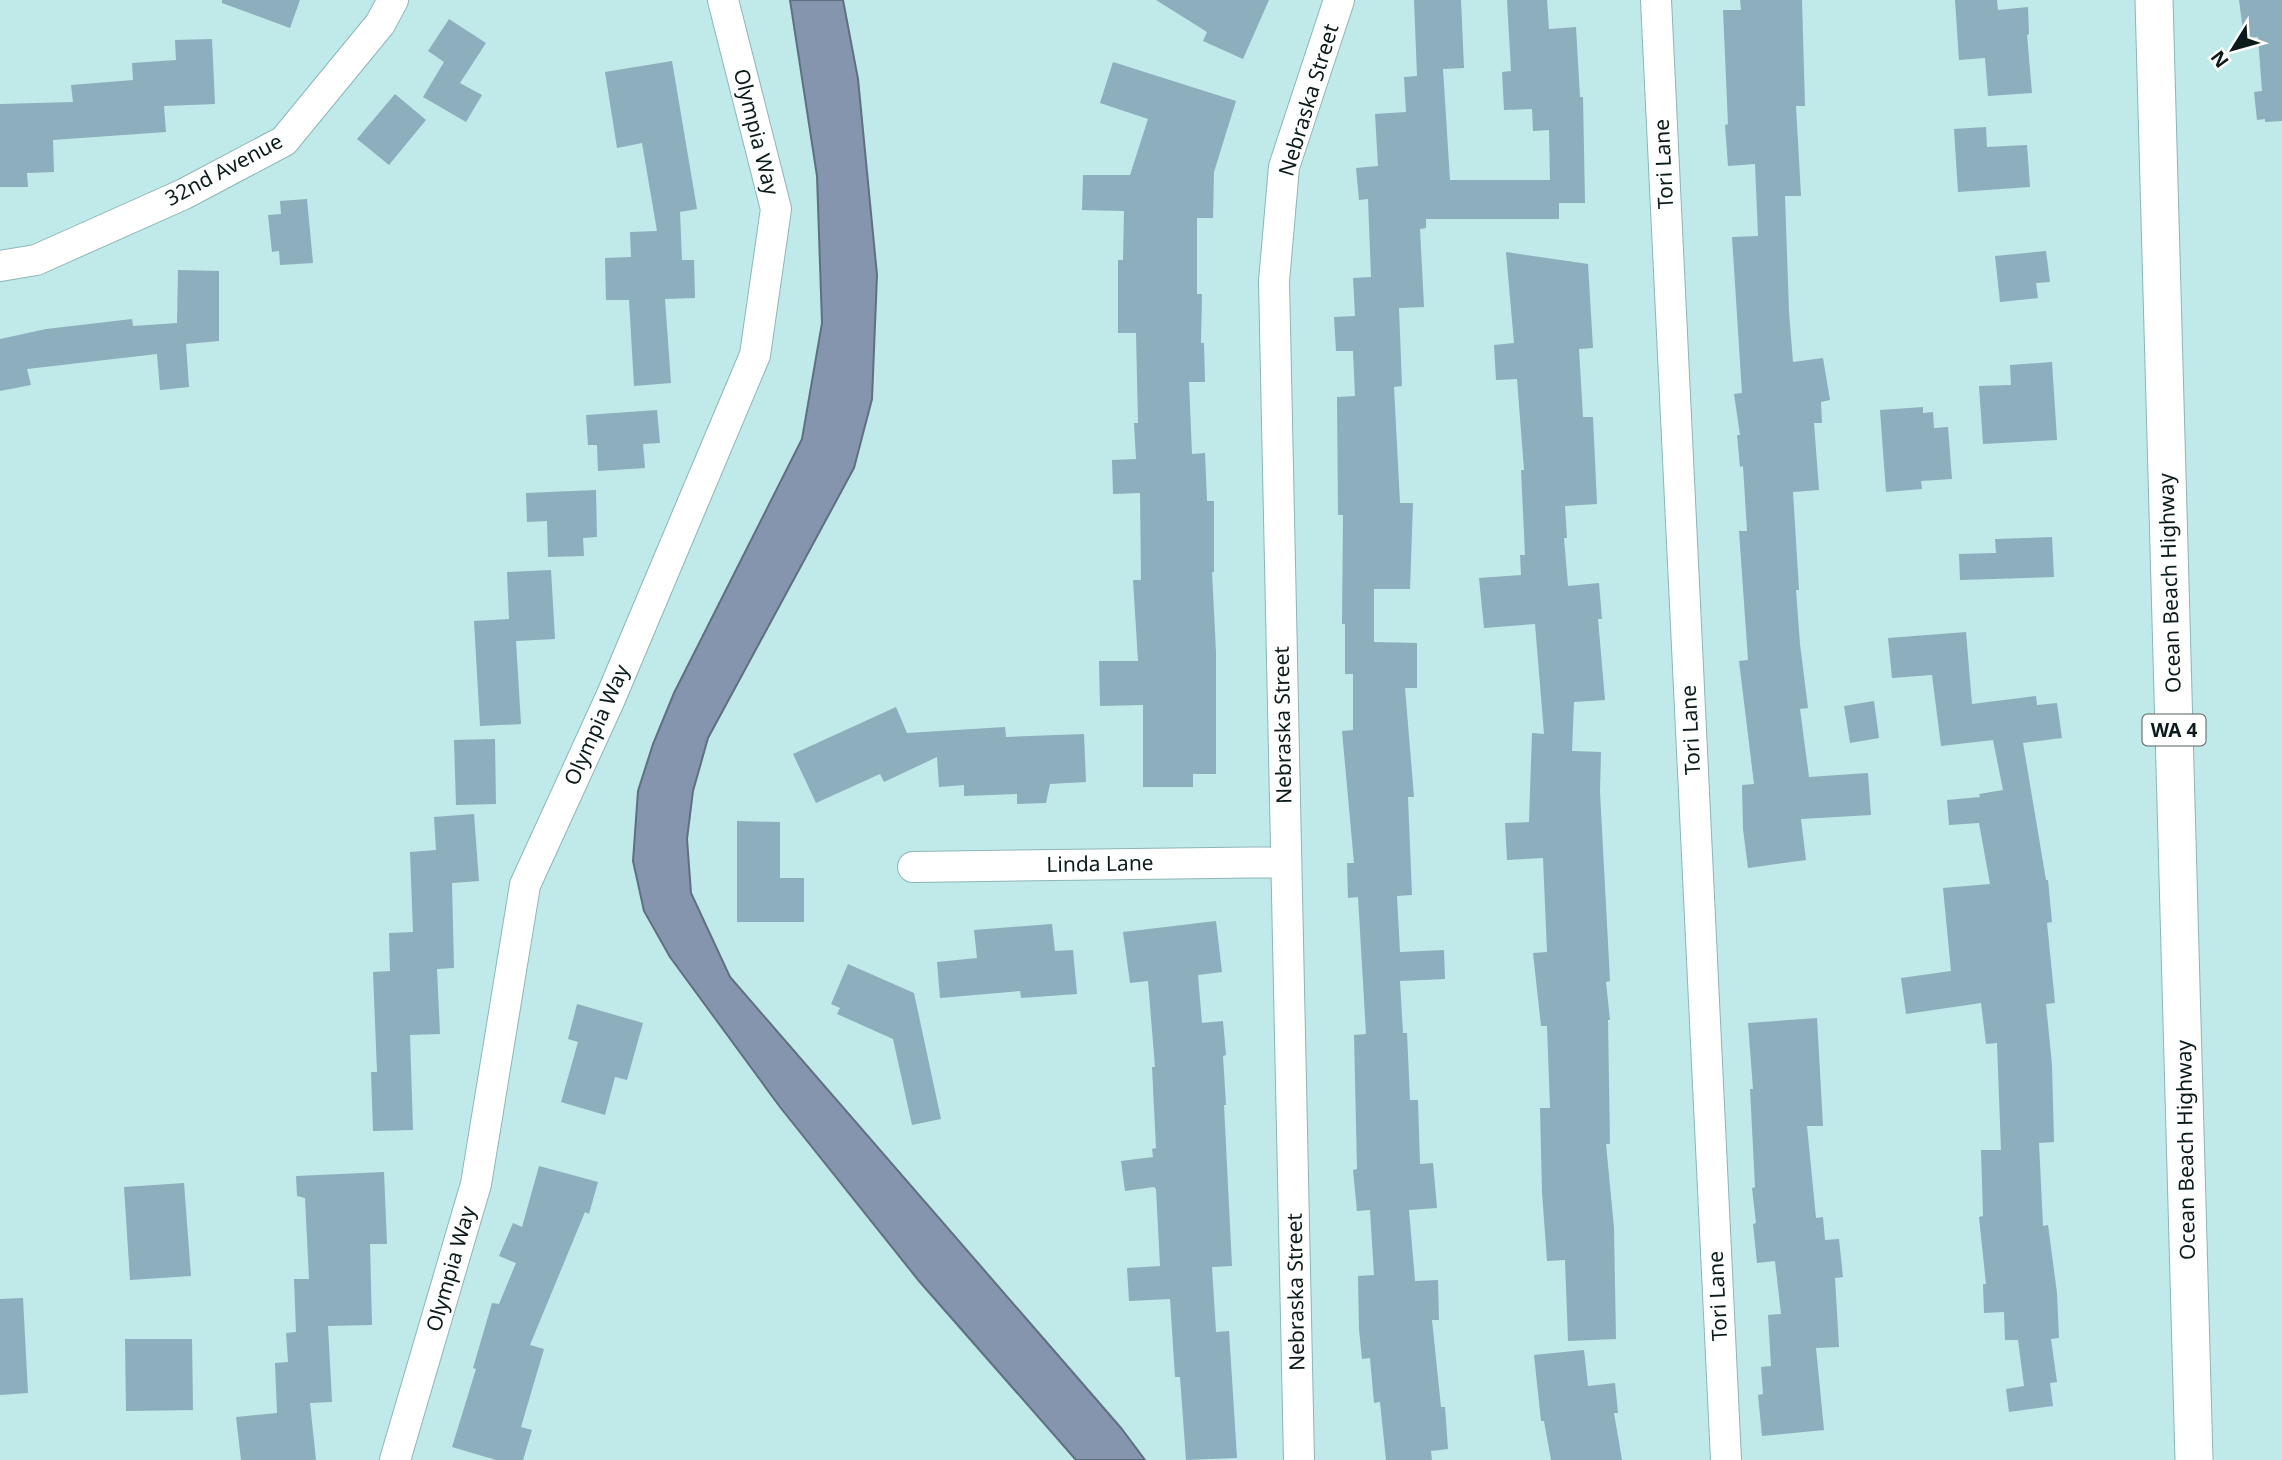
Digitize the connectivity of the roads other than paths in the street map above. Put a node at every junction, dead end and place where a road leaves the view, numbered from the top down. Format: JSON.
{"nodes":[{"id":1,"x":393,"y":0,"type":"edge"},
{"id":2,"x":723,"y":0,"type":"edge"},
{"id":3,"x":1339,"y":0,"type":"edge"},
{"id":4,"x":1656,"y":0,"type":"edge"},
{"id":5,"x":2154,"y":0,"type":"edge"},
{"id":6,"x":0,"y":266,"type":"edge"},
{"id":7,"x":1286,"y":862,"type":"junction"},
{"id":8,"x":913,"y":867,"type":"dead end"},
{"id":9,"x":395,"y":1460,"type":"edge"},
{"id":10,"x":1299,"y":1460,"type":"edge"},
{"id":11,"x":1726,"y":1460,"type":"edge"},
{"id":12,"x":2194,"y":1460,"type":"edge"}],
"edges":[{"from":1,"to":6,"type":"street","name":"32nd Avenue"},
{"from":2,"to":9,"type":"street","name":"Olympia Way"},
{"from":3,"to":7,"type":"street","name":"Nebraska Street"},
{"from":4,"to":11,"type":"street","name":"Tori Lane"},
{"from":5,"to":12,"type":"main road","name":"Ocean Beach Highway","number":"WA 4"},
{"from":7,"to":8,"type":"street","name":"Linda Lane"},
{"from":7,"to":10,"type":"street","name":"Nebraska Street"}]}
